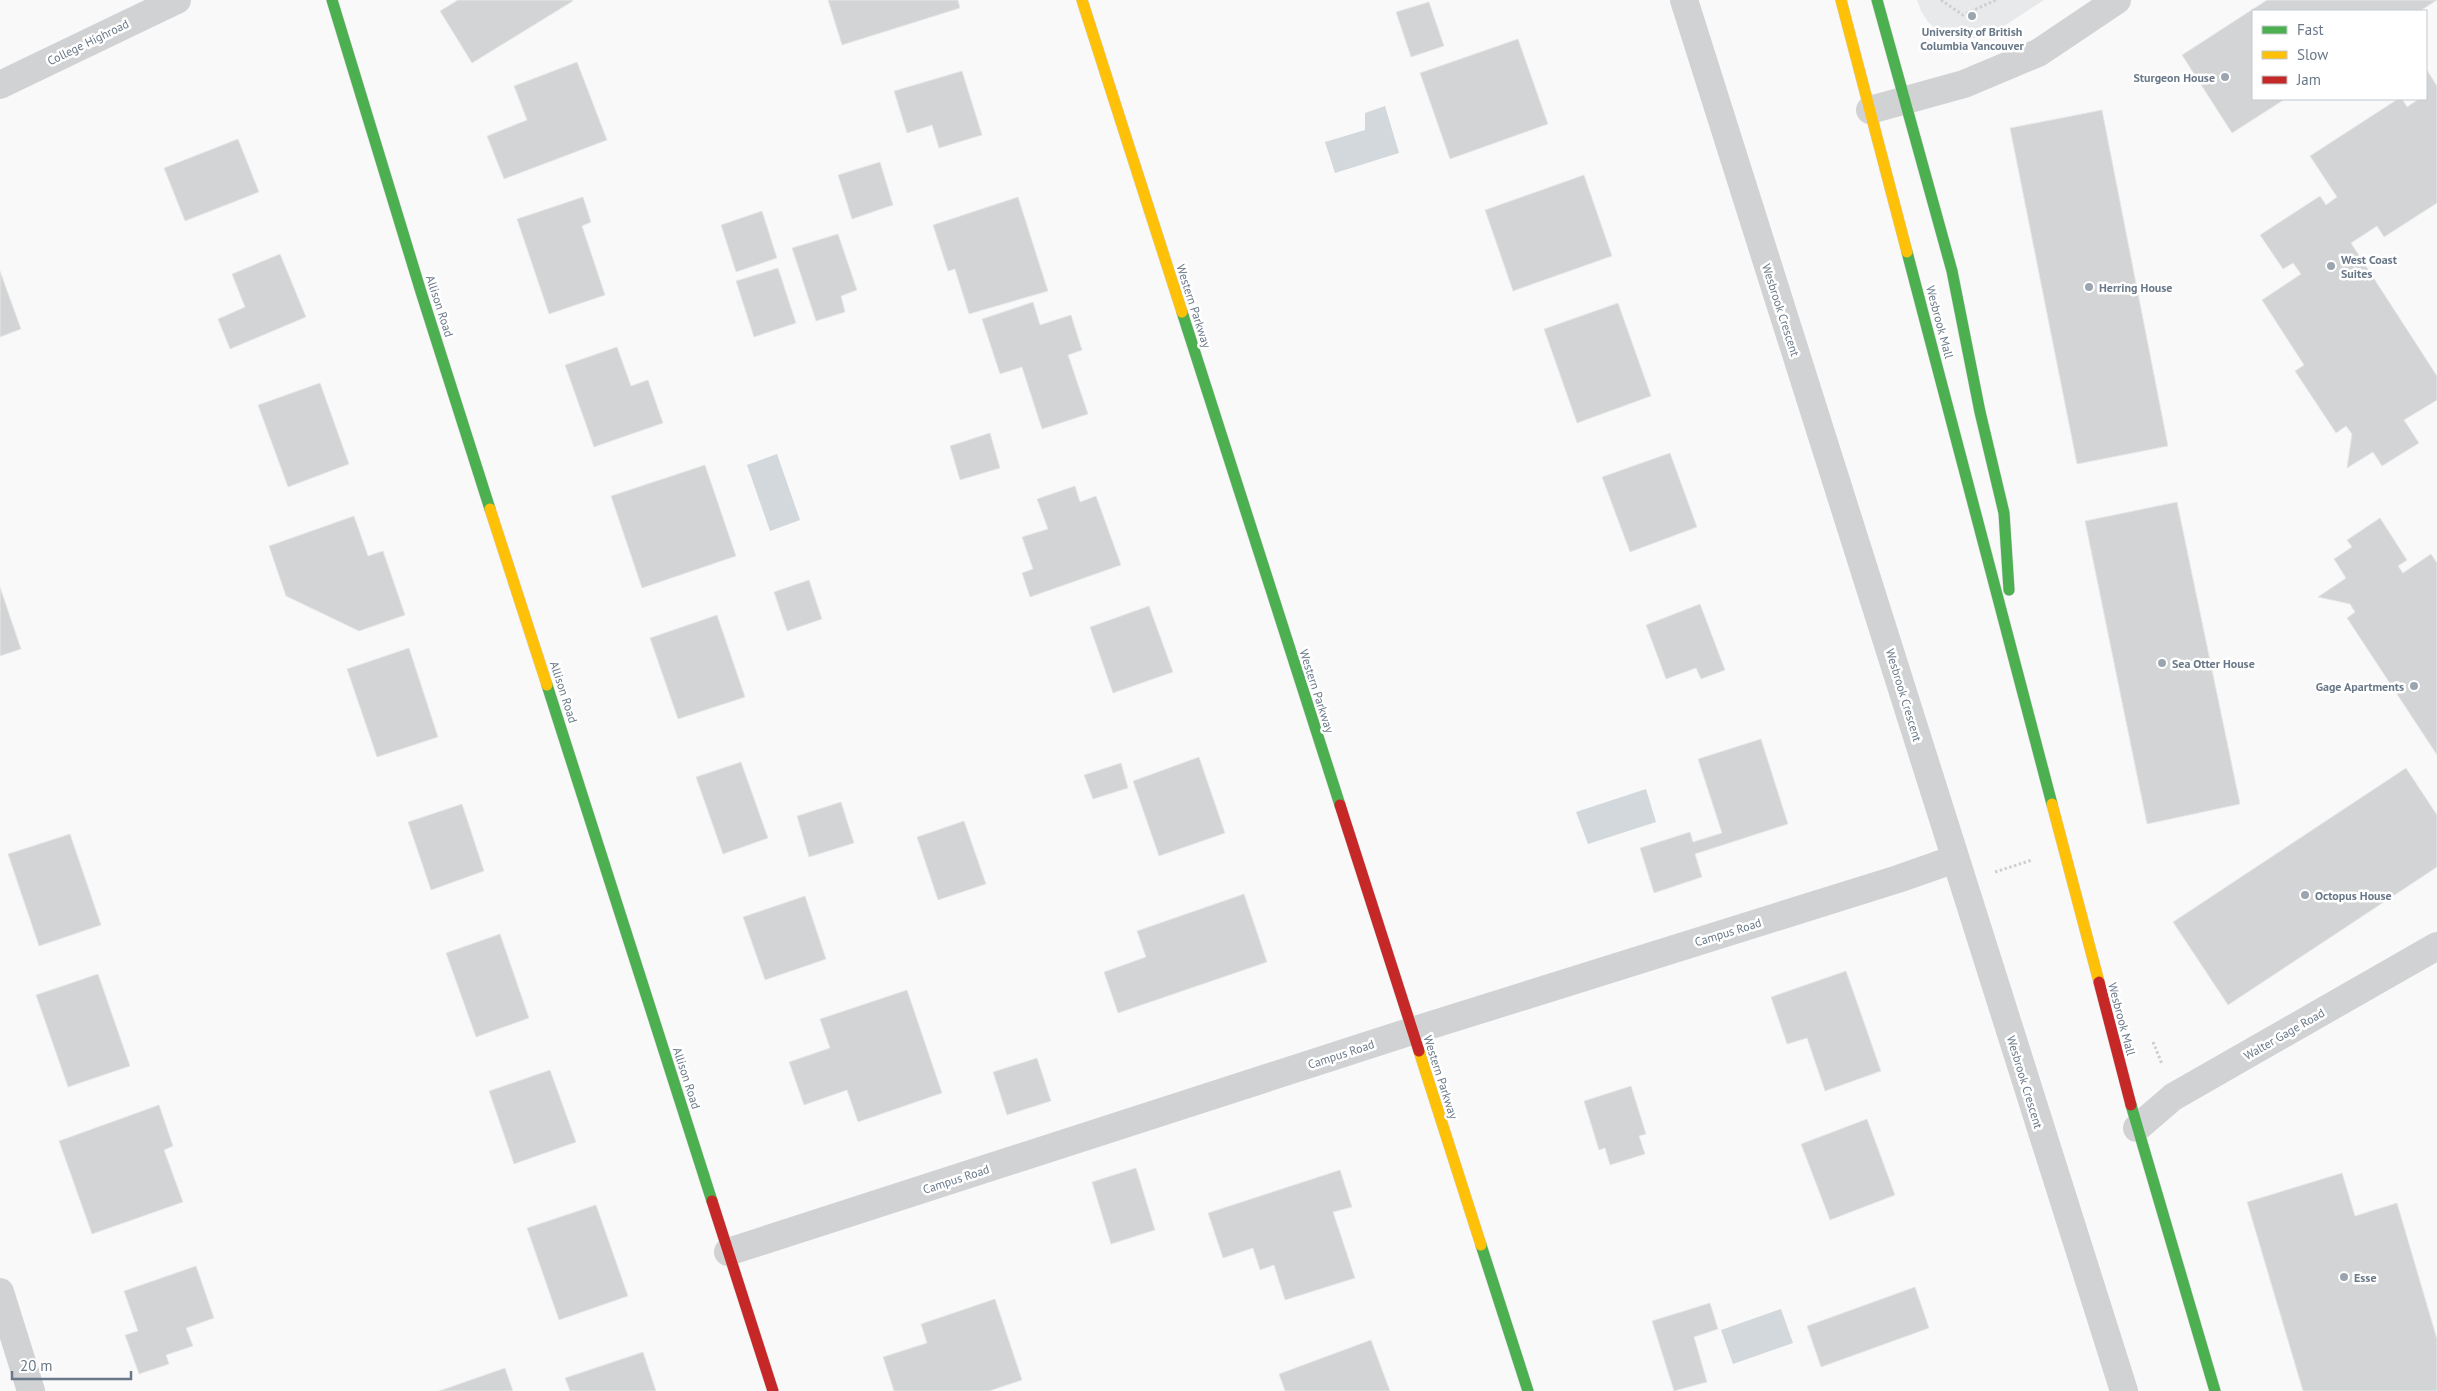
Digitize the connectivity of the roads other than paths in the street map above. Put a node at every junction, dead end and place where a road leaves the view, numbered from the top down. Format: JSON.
{"nodes":[{"id":1,"x":177,"y":0,"type":"edge"},
{"id":2,"x":332,"y":0,"type":"edge"},
{"id":3,"x":1082,"y":0,"type":"edge"},
{"id":4,"x":1684,"y":0,"type":"edge"},
{"id":5,"x":1841,"y":0,"type":"edge"},
{"id":6,"x":1877,"y":0,"type":"edge"},
{"id":7,"x":2117,"y":0,"type":"edge"},
{"id":8,"x":0,"y":84,"type":"edge"},
{"id":9,"x":1906,"y":100,"type":"junction"},
{"id":10,"x":1870,"y":110,"type":"junction"},
{"id":11,"x":2013,"y":651,"type":"junction"},
{"id":12,"x":1955,"y":859,"type":"junction"},
{"id":13,"x":2437,"y":946,"type":"edge"},
{"id":14,"x":1412,"y":1031,"type":"junction"},
{"id":15,"x":2137,"y":1128,"type":"junction"},
{"id":16,"x":728,"y":1252,"type":"junction"},
{"id":17,"x":0,"y":1292,"type":"edge"},
{"id":18,"x":31,"y":1391,"type":"edge"},
{"id":19,"x":773,"y":1391,"type":"edge"},
{"id":20,"x":1528,"y":1391,"type":"edge"},
{"id":21,"x":2124,"y":1391,"type":"edge"},
{"id":22,"x":2215,"y":1391,"type":"edge"}],
"edges":[{"from":1,"to":8,"type":"street","name":"College Highroad"},
{"from":2,"to":16,"type":"street","name":"Allison Road"},
{"from":3,"to":14,"type":"street","name":"Western Parkway"},
{"from":4,"to":12,"type":"street","name":"Wesbrook Crescent"},
{"from":5,"to":10,"type":"street","name":"Wesbrook Mall"},
{"from":6,"to":9,"type":"street","name":"Wesbrook Mall"},
{"from":7,"to":9,"type":"street"},
{"from":9,"to":10,"type":"street"},
{"from":9,"to":11,"type":"street","name":"Wesbrook Mall"},
{"from":10,"to":11,"type":"street","name":"Wesbrook Mall"},
{"from":11,"to":15,"type":"street","name":"Wesbrook Mall"},
{"from":12,"to":14,"type":"street","name":"Campus Road"},
{"from":12,"to":21,"type":"street","name":"Wesbrook Crescent"},
{"from":13,"to":15,"type":"street","name":"Walter Gage Road"},
{"from":14,"to":16,"type":"street","name":"Campus Road"},
{"from":14,"to":20,"type":"street","name":"Western Parkway"},
{"from":15,"to":22,"type":"street","name":"Wesbrook Mall"},
{"from":16,"to":19,"type":"street","name":"Allison Road"},
{"from":17,"to":18,"type":"street"}]}
